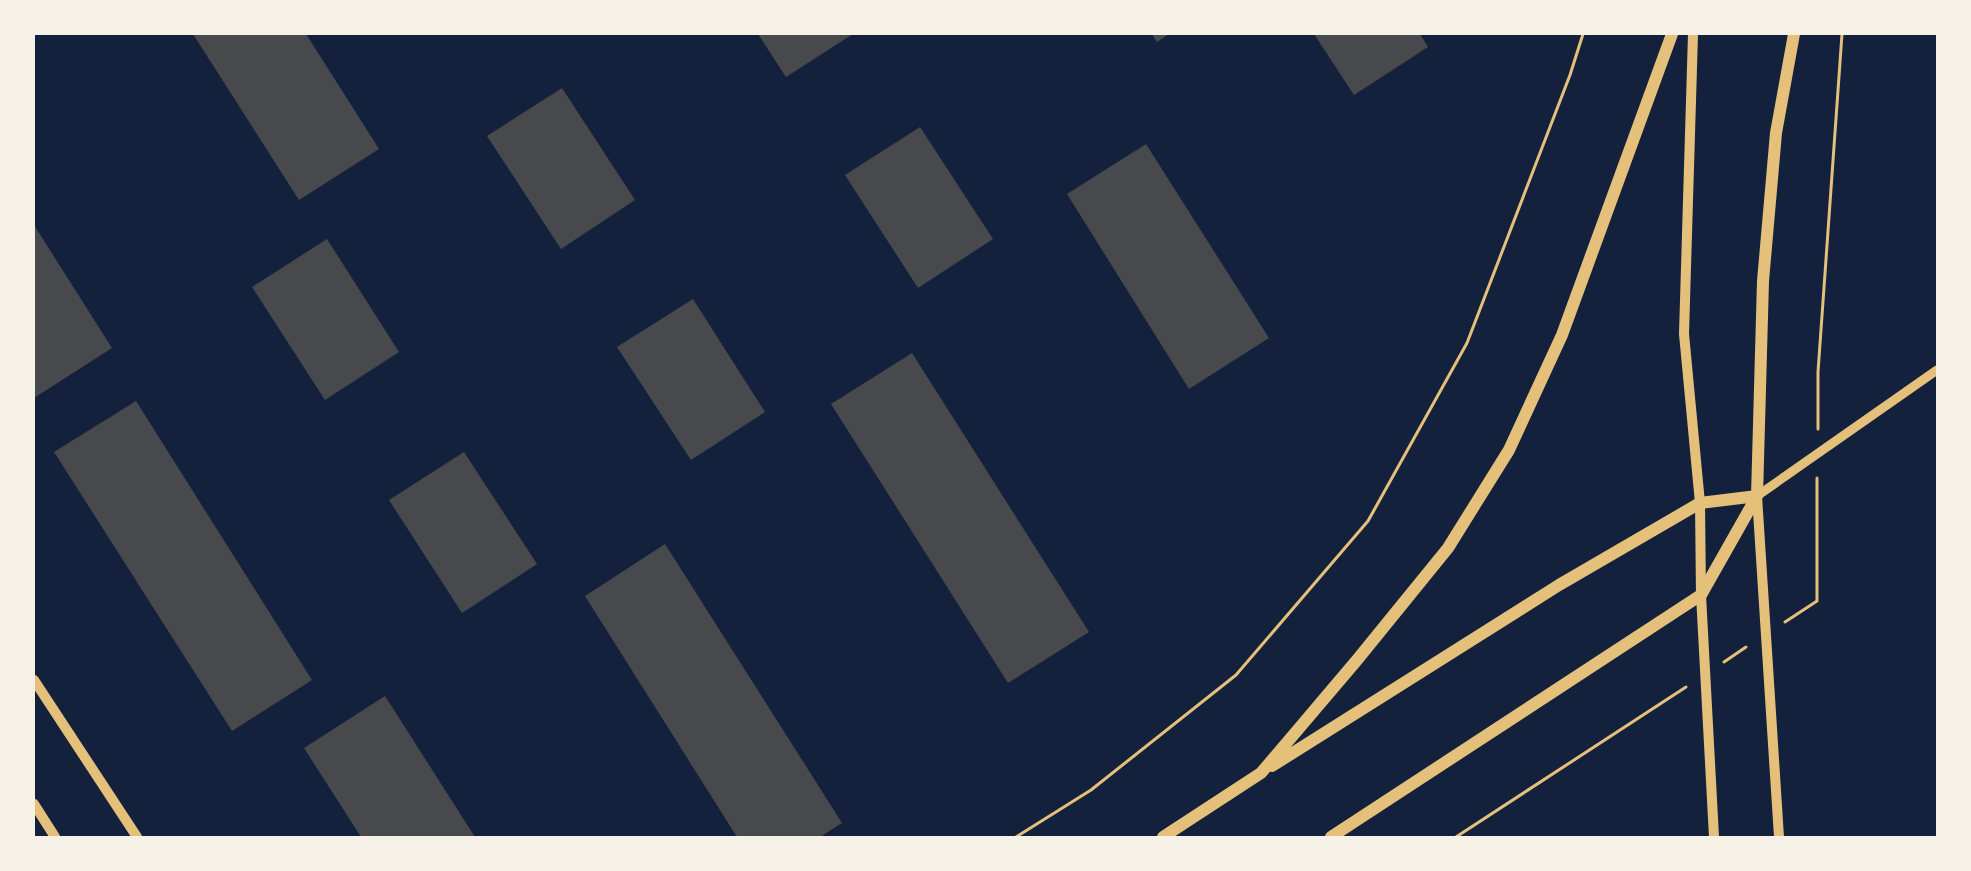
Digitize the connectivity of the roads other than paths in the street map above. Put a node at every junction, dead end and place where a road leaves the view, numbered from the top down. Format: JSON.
{"nodes":[{"id":1,"x":1672,"y":34,"type":"edge"},
{"id":2,"x":1694,"y":34,"type":"edge"},
{"id":3,"x":1794,"y":34,"type":"edge"},
{"id":4,"x":1937,"y":370,"type":"edge"},
{"id":5,"x":1757,"y":496,"type":"junction"},
{"id":6,"x":1700,"y":503,"type":"junction"},
{"id":7,"x":1701,"y":595,"type":"junction"},
{"id":8,"x":34,"y":680,"type":"edge"},
{"id":9,"x":1261,"y":773,"type":"junction"},
{"id":10,"x":34,"y":804,"type":"edge"},
{"id":11,"x":55,"y":837,"type":"edge"},
{"id":12,"x":137,"y":837,"type":"edge"},
{"id":13,"x":1163,"y":837,"type":"edge"},
{"id":14,"x":1331,"y":837,"type":"edge"},
{"id":15,"x":1714,"y":837,"type":"edge"},
{"id":16,"x":1779,"y":837,"type":"edge"}],
"edges":[{"from":1,"to":9,"type":"main road"},
{"from":2,"to":6,"type":"main road"},
{"from":3,"to":5,"type":"main road"},
{"from":4,"to":5,"type":"street"},
{"from":5,"to":6,"type":"main road"},
{"from":5,"to":7,"type":"main road"},
{"from":5,"to":16,"type":"main road"},
{"from":6,"to":7,"type":"main road"},
{"from":6,"to":9,"type":"main road"},
{"from":7,"to":14,"type":"main road"},
{"from":7,"to":15,"type":"main road"},
{"from":8,"to":12,"type":"main road"},
{"from":9,"to":13,"type":"main road"},
{"from":10,"to":11,"type":"main road"}]}
